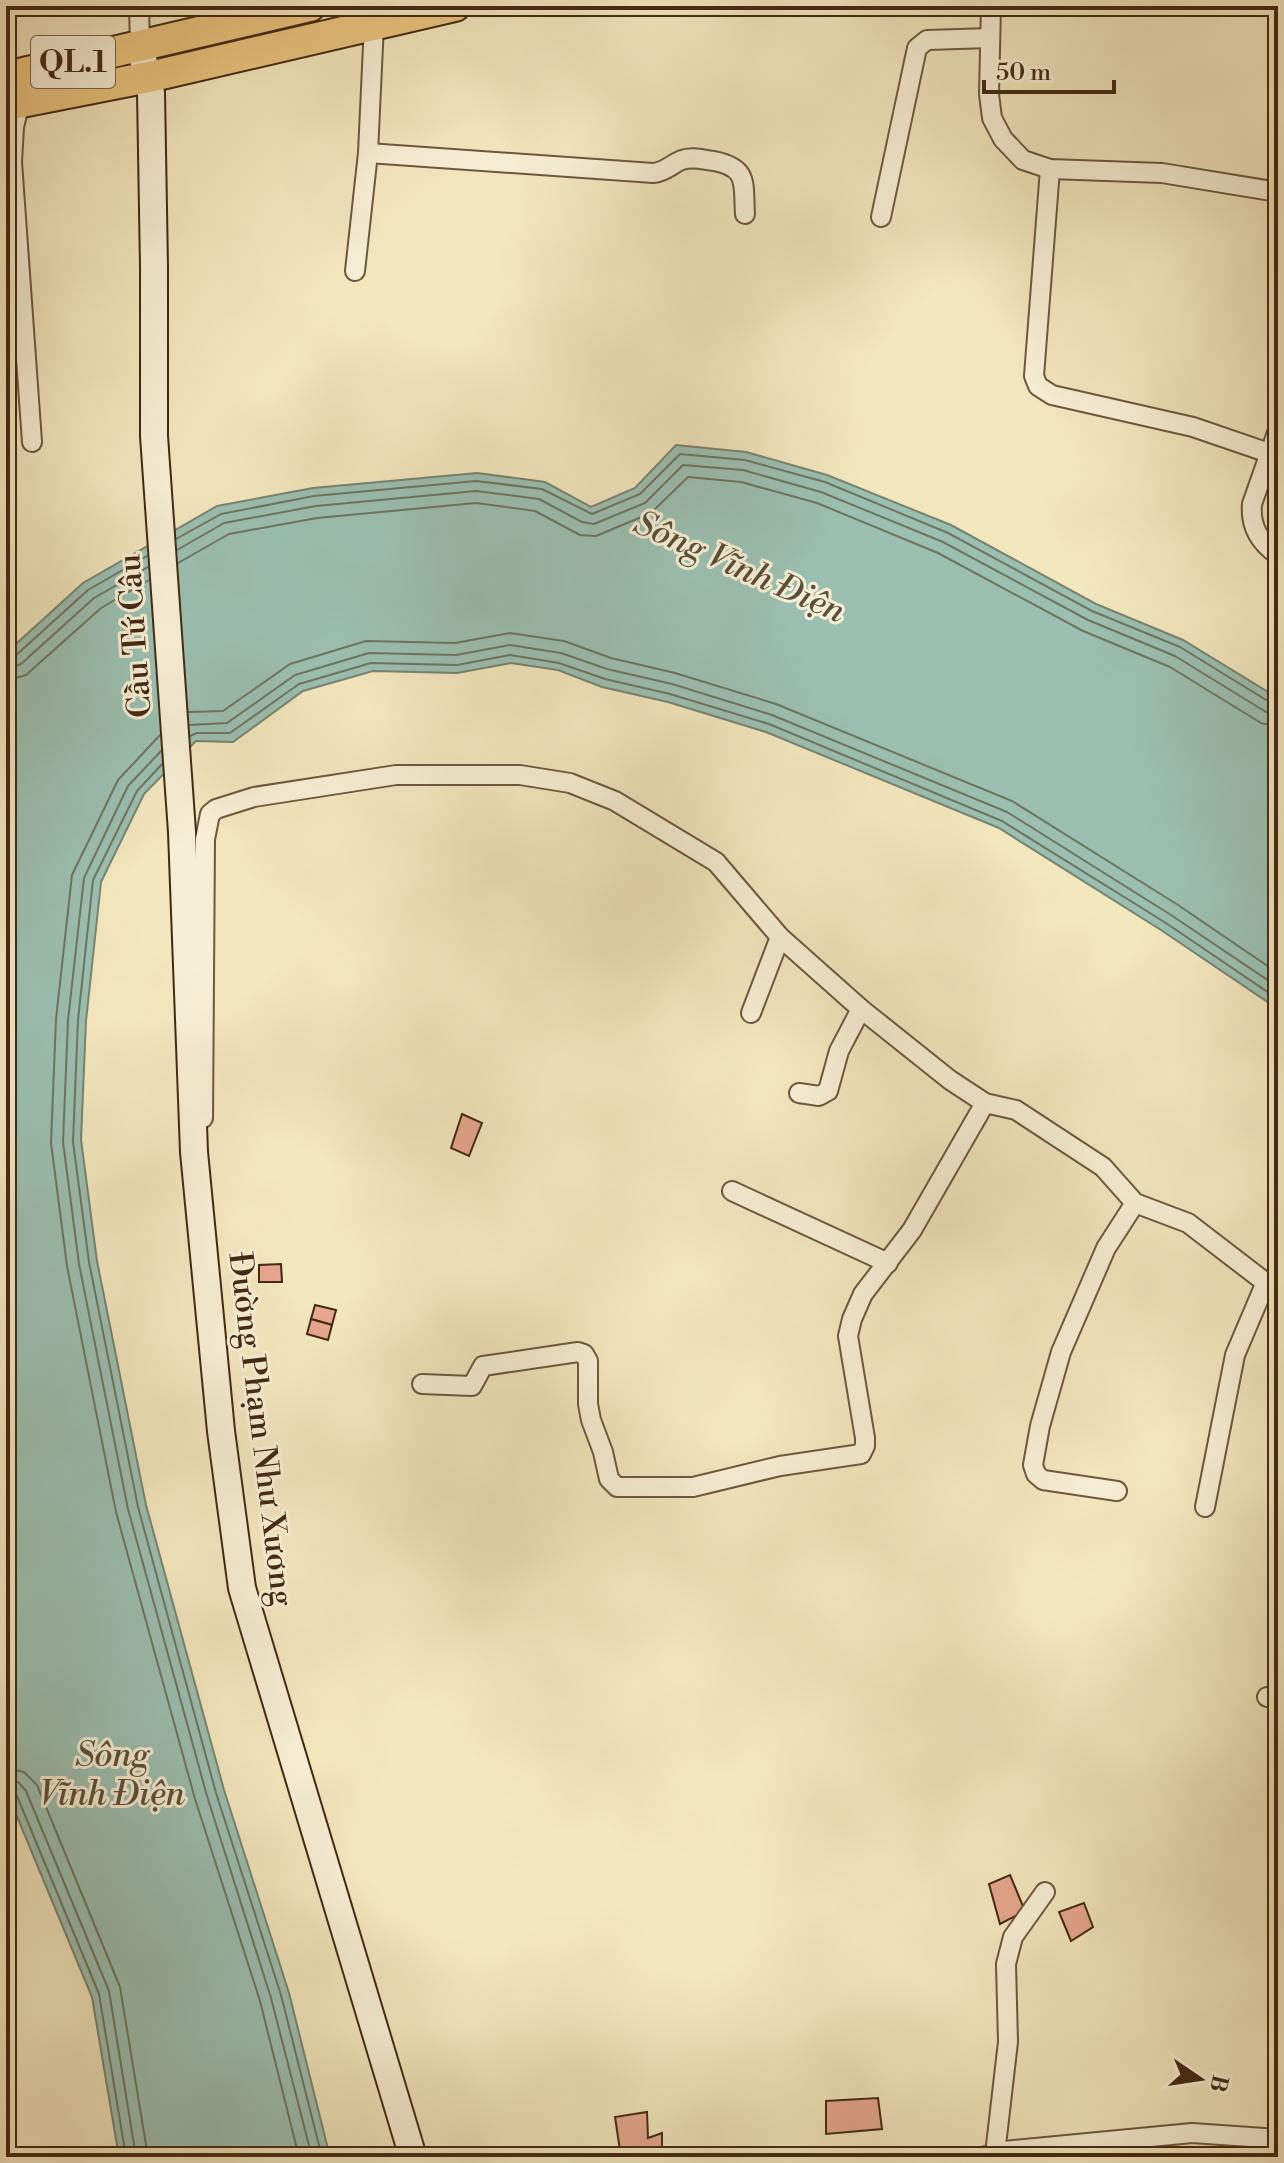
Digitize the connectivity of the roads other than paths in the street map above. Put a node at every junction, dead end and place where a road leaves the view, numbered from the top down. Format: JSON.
{"nodes":[{"id":1,"x":139,"y":6,"type":"edge"},
{"id":2,"x":310,"y":6,"type":"edge"},
{"id":3,"x":455,"y":6,"type":"edge"},
{"id":4,"x":991,"y":6,"type":"edge"},
{"id":5,"x":252,"y":13,"type":"edge"},
{"id":6,"x":374,"y":24,"type":"junction"},
{"id":7,"x":990,"y":38,"type":"junction"},
{"id":8,"x":140,"y":46,"type":"junction"},
{"id":9,"x":149,"y":77,"type":"junction"},
{"id":10,"x":10,"y":90,"type":"edge"},
{"id":11,"x":368,"y":153,"type":"junction"},
{"id":12,"x":1050,"y":169,"type":"junction"},
{"id":13,"x":1278,"y":192,"type":"edge"},
{"id":14,"x":745,"y":214,"type":"dead end"},
{"id":15,"x":881,"y":217,"type":"dead end"},
{"id":16,"x":355,"y":271,"type":"dead end"},
{"id":17,"x":1278,"y":430,"type":"edge"},
{"id":18,"x":32,"y":442,"type":"dead end"},
{"id":19,"x":1269,"y":453,"type":"junction"},
{"id":20,"x":1278,"y":555,"type":"edge"},
{"id":21,"x":182,"y":832,"type":"joint"},
{"id":22,"x":780,"y":937,"type":"junction"},
{"id":23,"x":861,"y":1009,"type":"junction"},
{"id":24,"x":751,"y":1013,"type":"dead end"},
{"id":25,"x":799,"y":1093,"type":"dead end"},
{"id":26,"x":985,"y":1103,"type":"junction"},
{"id":27,"x":194,"y":1152,"type":"junction"},
{"id":28,"x":732,"y":1191,"type":"dead end"},
{"id":29,"x":1135,"y":1203,"type":"junction"},
{"id":30,"x":888,"y":1263,"type":"junction"},
{"id":31,"x":1272,"y":1287,"type":"edge"},
{"id":32,"x":422,"y":1384,"type":"dead end"},
{"id":33,"x":1117,"y":1491,"type":"dead end"},
{"id":34,"x":1205,"y":1507,"type":"dead end"},
{"id":35,"x":1045,"y":1892,"type":"dead end"},
{"id":36,"x":1278,"y":2139,"type":"edge"},
{"id":37,"x":989,"y":2155,"type":"edge"},
{"id":38,"x":413,"y":2157,"type":"edge"}],
"edges":[{"from":1,"to":8,"type":"street"},
{"from":2,"to":5,"type":"highway","number":"QL.1"},
{"from":3,"to":6,"type":"highway","number":"QL.1"},
{"from":4,"to":7,"type":"street"},
{"from":5,"to":8,"type":"highway","number":"QL.1"},
{"from":6,"to":9,"type":"highway","number":"QL.1"},
{"from":6,"to":11,"type":"street"},
{"from":7,"to":12,"type":"street"},
{"from":7,"to":15,"type":"street"},
{"from":8,"to":9,"type":"main road"},
{"from":8,"to":10,"type":"highway","number":"QL.1"},
{"from":9,"to":10,"type":"highway","number":"QL.1"},
{"from":9,"to":21,"type":"main road","name":"Cầu Tứ Câu"},
{"from":10,"to":18,"type":"street"},
{"from":11,"to":14,"type":"street"},
{"from":11,"to":16,"type":"street"},
{"from":12,"to":13,"type":"street"},
{"from":12,"to":19,"type":"street"},
{"from":17,"to":19,"type":"street"},
{"from":19,"to":20,"type":"street"},
{"from":21,"to":27,"type":"main road","name":"Đường Phạm Như Xương"},
{"from":22,"to":23,"type":"street"},
{"from":22,"to":24,"type":"street"},
{"from":22,"to":27,"type":"street"},
{"from":23,"to":25,"type":"street"},
{"from":23,"to":26,"type":"street"},
{"from":26,"to":29,"type":"street"},
{"from":26,"to":30,"type":"street"},
{"from":27,"to":38,"type":"main road","name":"Đường Phạm Như Xương"},
{"from":28,"to":30,"type":"street"},
{"from":29,"to":31,"type":"street"},
{"from":29,"to":33,"type":"street"},
{"from":30,"to":32,"type":"street"},
{"from":31,"to":34,"type":"street"},
{"from":35,"to":37,"type":"street"},
{"from":36,"to":37,"type":"street"}]}
